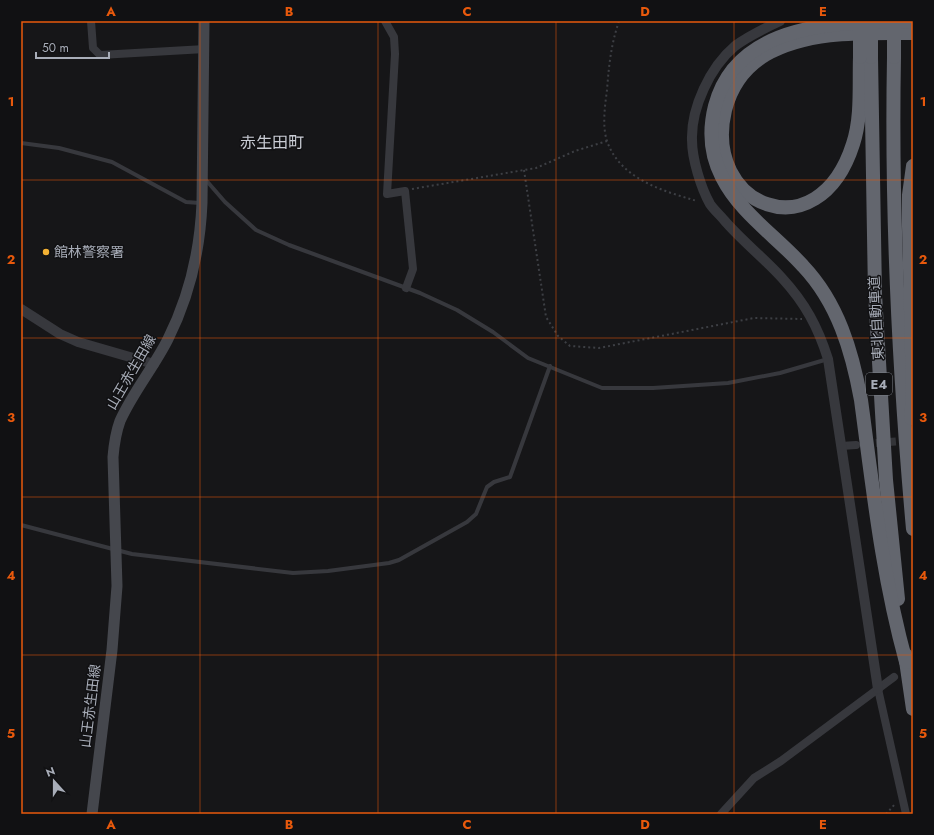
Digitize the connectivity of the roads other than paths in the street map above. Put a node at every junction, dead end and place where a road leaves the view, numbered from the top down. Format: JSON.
{"nodes":[{"id":1,"x":91,"y":21,"type":"edge"},
{"id":2,"x":204,"y":21,"type":"edge"},
{"id":3,"x":385,"y":21,"type":"edge"},
{"id":4,"x":780,"y":21,"type":"edge"},
{"id":5,"x":860,"y":21,"type":"edge"},
{"id":6,"x":871,"y":21,"type":"edge"},
{"id":7,"x":894,"y":21,"type":"edge"},
{"id":8,"x":913,"y":22,"type":"edge"},
{"id":9,"x":913,"y":33,"type":"edge"},
{"id":10,"x":205,"y":49,"type":"junction"},
{"id":11,"x":865,"y":57,"type":"junction"},
{"id":12,"x":21,"y":143,"type":"edge"},
{"id":13,"x":913,"y":166,"type":"edge"},
{"id":14,"x":203,"y":177,"type":"junction"},
{"id":15,"x":202,"y":203,"type":"junction"},
{"id":16,"x":406,"y":288,"type":"junction"},
{"id":17,"x":21,"y":309,"type":"edge"},
{"id":18,"x":828,"y":359,"type":"junction"},
{"id":19,"x":154,"y":364,"type":"junction"},
{"id":20,"x":550,"y":366,"type":"junction"},
{"id":21,"x":856,"y":445,"type":"tunnel mouth"},
{"id":22,"x":841,"y":446,"type":"junction"},
{"id":23,"x":909,"y":479,"type":"junction"},
{"id":24,"x":21,"y":525,"type":"edge"},
{"id":25,"x":913,"y":529,"type":"edge"},
{"id":26,"x":116,"y":550,"type":"junction"},
{"id":27,"x":906,"y":662,"type":"junction"},
{"id":28,"x":894,"y":677,"type":"dead end"},
{"id":29,"x":878,"y":689,"type":"junction"},
{"id":30,"x":913,"y":709,"type":"edge"},
{"id":31,"x":92,"y":814,"type":"edge"},
{"id":32,"x":721,"y":814,"type":"edge"},
{"id":33,"x":906,"y":814,"type":"edge"}],
"edges":[{"from":1,"to":10,"type":"street"},
{"from":2,"to":10,"type":"main road","name":"山王赤生田線"},
{"from":3,"to":16,"type":"street"},
{"from":4,"to":18,"type":"street"},
{"from":5,"to":11,"type":"highway","bridge":true},
{"from":6,"to":11,"type":"highway","name":"東北自動車道","number":"E4","bridge":true},
{"from":7,"to":23,"type":"highway","name":"東北自動車道","number":"E4","bridge":true},
{"from":8,"to":27,"type":"highway"},
{"from":9,"to":11,"type":"highway"},
{"from":10,"to":14,"type":"main road","name":"山王赤生田線"},
{"from":11,"to":27,"type":"highway","name":"東北自動車道","number":"E4"},
{"from":12,"to":15,"type":"lane"},
{"from":13,"to":23,"type":"highway"},
{"from":14,"to":15,"type":"main road","name":"山王赤生田線"},
{"from":14,"to":16,"type":"lane"},
{"from":15,"to":19,"type":"main road","name":"山王赤生田線"},
{"from":16,"to":20,"type":"lane"},
{"from":17,"to":19,"type":"street"},
{"from":18,"to":20,"type":"lane"},
{"from":18,"to":22,"type":"street"},
{"from":19,"to":26,"type":"main road","name":"山王赤生田線"},
{"from":20,"to":26,"type":"lane"},
{"from":21,"to":22,"type":"street"},
{"from":22,"to":29,"type":"street"},
{"from":23,"to":25,"type":"highway","name":"東北自動車道","number":"E4"},
{"from":24,"to":26,"type":"lane"},
{"from":26,"to":31,"type":"main road","name":"山王赤生田線"},
{"from":27,"to":30,"type":"highway","name":"東北自動車道","number":"E4"},
{"from":28,"to":29,"type":"street"},
{"from":29,"to":32,"type":"street"},
{"from":29,"to":33,"type":"street"}]}
